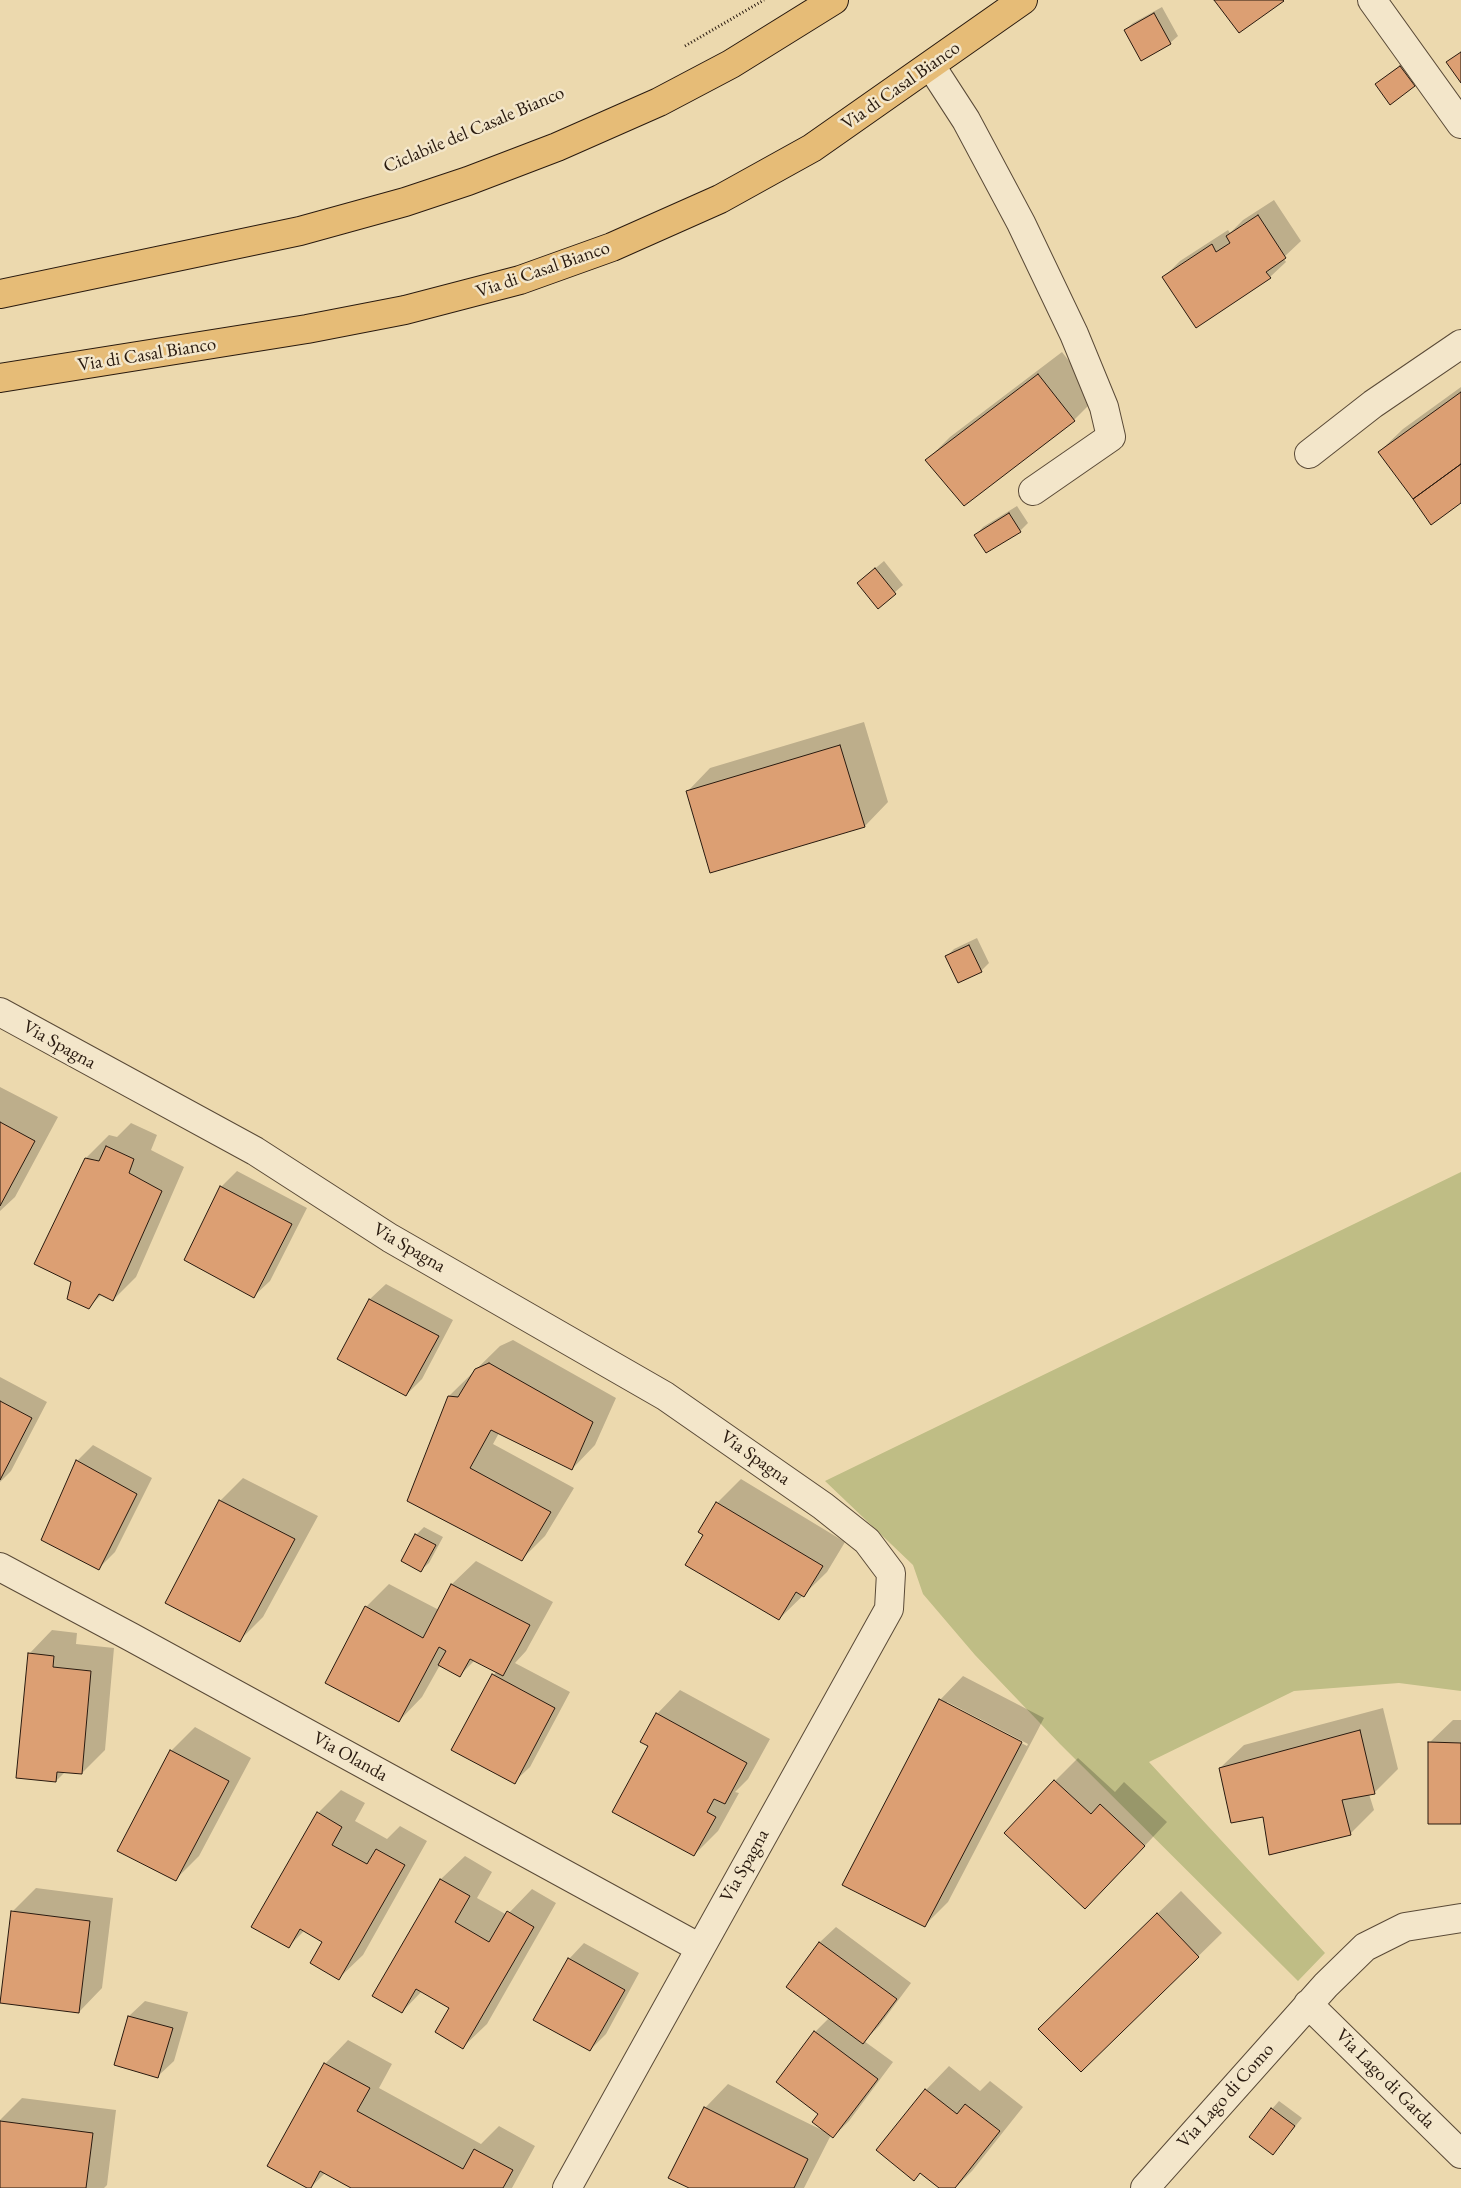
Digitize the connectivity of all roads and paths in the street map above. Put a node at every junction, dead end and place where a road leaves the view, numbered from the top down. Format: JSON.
{"nodes":[{"id":1,"x":764,"y":0,"type":"edge"},
{"id":2,"x":834,"y":0,"type":"edge"},
{"id":3,"x":1023,"y":0,"type":"edge"},
{"id":4,"x":1372,"y":0,"type":"edge"},
{"id":5,"x":680,"y":50,"type":"dead end"},
{"id":6,"x":931,"y":66,"type":"junction"},
{"id":7,"x":1461,"y":124,"type":"edge"},
{"id":8,"x":0,"y":294,"type":"edge"},
{"id":9,"x":1461,"y":344,"type":"edge"},
{"id":10,"x":0,"y":378,"type":"edge"},
{"id":11,"x":1309,"y":454,"type":"dead end"},
{"id":12,"x":1033,"y":491,"type":"dead end"},
{"id":13,"x":0,"y":1012,"type":"edge"},
{"id":14,"x":0,"y":1567,"type":"edge"},
{"id":15,"x":1461,"y":1918,"type":"edge"},
{"id":16,"x":700,"y":1948,"type":"junction"},
{"id":17,"x":1308,"y":2004,"type":"junction"},
{"id":18,"x":1461,"y":2154,"type":"edge"},
{"id":19,"x":567,"y":2188,"type":"edge"},
{"id":20,"x":1145,"y":2188,"type":"edge"}],
"edges":[{"from":1,"to":5,"type":"path"},
{"from":2,"to":8,"type":"main road"},
{"from":3,"to":6,"type":"main road","name":"Via di Casal Bianco"},
{"from":4,"to":7,"type":"street"},
{"from":6,"to":10,"type":"main road","name":"Via di Casal Bianco"},
{"from":6,"to":12,"type":"street"},
{"from":9,"to":11,"type":"street"},
{"from":13,"to":16,"type":"street","name":"Via Spagna"},
{"from":14,"to":16,"type":"street","name":"Via Olanda"},
{"from":15,"to":17,"type":"street","name":"Via Lago di Como"},
{"from":16,"to":19,"type":"street","name":"Via Spagna"},
{"from":17,"to":18,"type":"street","name":"Via Lago di Garda"},
{"from":17,"to":20,"type":"street","name":"Via Lago di Como"}]}
